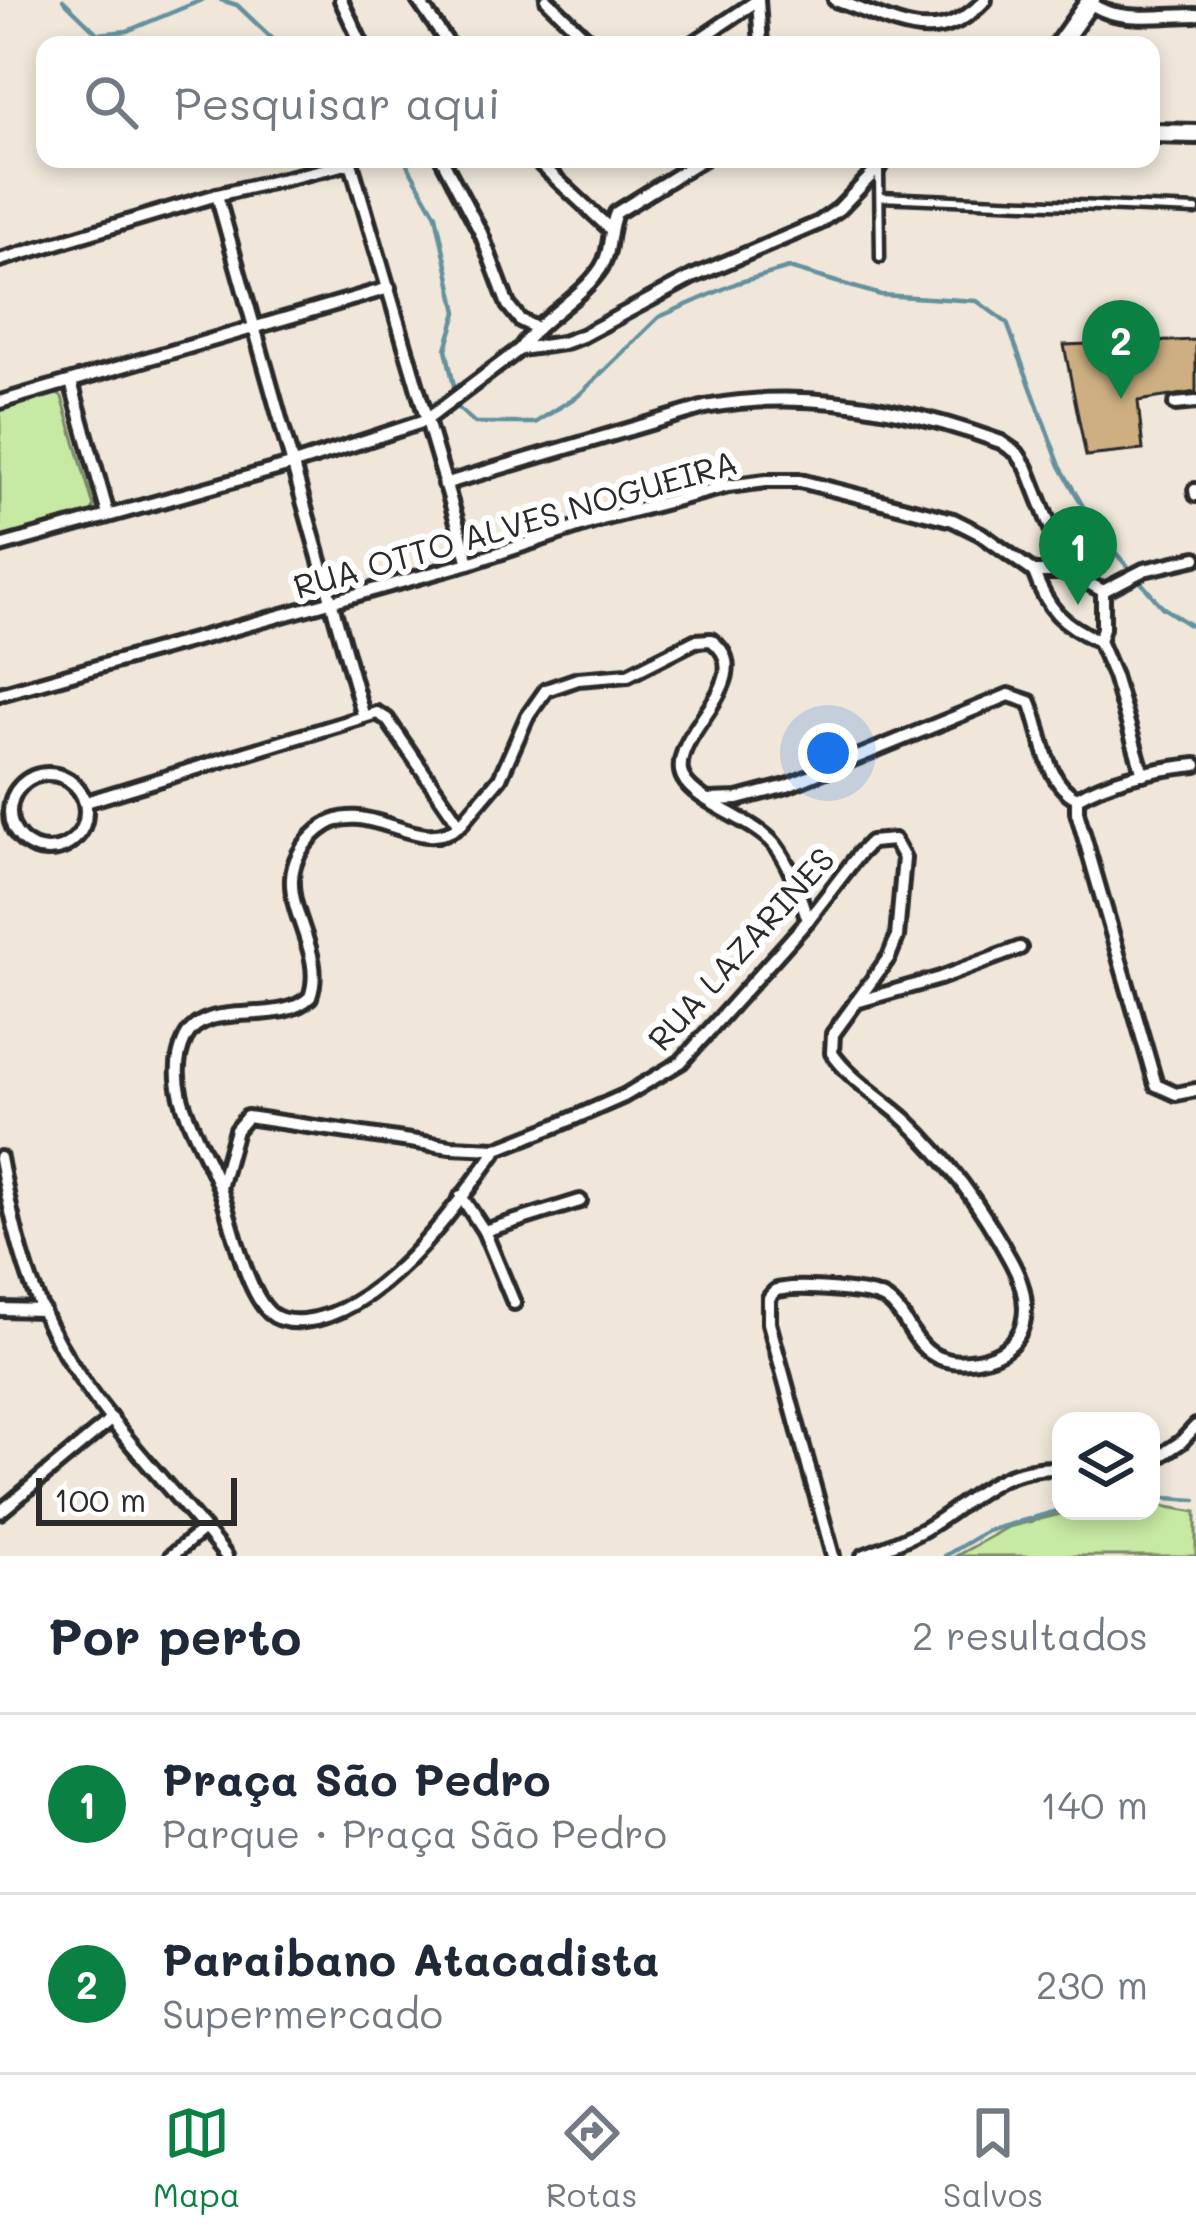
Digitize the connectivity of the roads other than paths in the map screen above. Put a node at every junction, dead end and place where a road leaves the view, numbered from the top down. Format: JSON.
{"nodes":[{"id":1,"x":340,"y":0,"type":"edge"},
{"id":2,"x":418,"y":0,"type":"edge"},
{"id":3,"x":548,"y":0,"type":"edge"},
{"id":4,"x":758,"y":0,"type":"edge"},
{"id":5,"x":835,"y":0,"type":"edge"},
{"id":6,"x":986,"y":0,"type":"edge"},
{"id":7,"x":1090,"y":1,"type":"edge"},
{"id":8,"x":1196,"y":15,"type":"edge"},
{"id":9,"x":358,"y":36,"type":"edge"},
{"id":10,"x":443,"y":36,"type":"edge"},
{"id":11,"x":584,"y":36,"type":"edge"},
{"id":12,"x":704,"y":36,"type":"edge"},
{"id":13,"x":760,"y":36,"type":"edge"},
{"id":14,"x":1065,"y":36,"type":"edge"},
{"id":15,"x":1160,"y":133,"type":"edge"},
{"id":16,"x":1196,"y":134,"type":"edge"},
{"id":17,"x":320,"y":168,"type":"edge"},
{"id":18,"x":353,"y":168,"type":"edge"},
{"id":19,"x":447,"y":168,"type":"edge"},
{"id":20,"x":545,"y":168,"type":"edge"},
{"id":21,"x":688,"y":168,"type":"edge"},
{"id":22,"x":878,"y":168,"type":"edge"},
{"id":23,"x":883,"y":168,"type":"edge"},
{"id":24,"x":217,"y":195,"type":"junction"},
{"id":25,"x":880,"y":197,"type":"junction"},
{"id":26,"x":1196,"y":210,"type":"edge"},
{"id":27,"x":610,"y":228,"type":"junction"},
{"id":28,"x":880,"y":258,"type":"dead end"},
{"id":29,"x":0,"y":260,"type":"edge"},
{"id":30,"x":389,"y":288,"type":"junction"},
{"id":31,"x":534,"y":327,"type":"junction"},
{"id":32,"x":252,"y":328,"type":"junction"},
{"id":33,"x":520,"y":349,"type":"junction"},
{"id":34,"x":71,"y":382,"type":"junction"},
{"id":35,"x":0,"y":402,"type":"edge"},
{"id":36,"x":1196,"y":402,"type":"edge"},
{"id":37,"x":1175,"y":404,"type":"dead end"},
{"id":38,"x":424,"y":421,"type":"junction"},
{"id":39,"x":291,"y":465,"type":"junction"},
{"id":40,"x":444,"y":484,"type":"junction"},
{"id":41,"x":108,"y":514,"type":"junction"},
{"id":42,"x":0,"y":546,"type":"edge"},
{"id":43,"x":1196,"y":558,"type":"edge"},
{"id":44,"x":469,"y":563,"type":"junction"},
{"id":45,"x":1034,"y":572,"type":"junction"},
{"id":46,"x":1068,"y":572,"type":"junction"},
{"id":47,"x":1102,"y":591,"type":"junction"},
{"id":48,"x":331,"y":603,"type":"junction"},
{"id":49,"x":1099,"y":641,"type":"junction"},
{"id":50,"x":0,"y":694,"type":"edge"},
{"id":51,"x":363,"y":714,"type":"junction"},
{"id":52,"x":1196,"y":765,"type":"edge"},
{"id":53,"x":1143,"y":774,"type":"junction"},
{"id":54,"x":0,"y":791,"type":"edge"},
{"id":55,"x":1077,"y":798,"type":"junction"},
{"id":56,"x":706,"y":800,"type":"junction"},
{"id":57,"x":86,"y":802,"type":"junction"},
{"id":58,"x":7,"y":812,"type":"edge"},
{"id":59,"x":460,"y":825,"type":"junction"},
{"id":60,"x":808,"y":920,"type":"junction"},
{"id":61,"x":1020,"y":948,"type":"dead end"},
{"id":62,"x":853,"y":1003,"type":"junction"},
{"id":63,"x":1196,"y":1090,"type":"edge"},
{"id":64,"x":497,"y":1149,"type":"junction"},
{"id":65,"x":0,"y":1158,"type":"edge"},
{"id":66,"x":220,"y":1187,"type":"junction"},
{"id":67,"x":460,"y":1196,"type":"junction"},
{"id":68,"x":580,"y":1201,"type":"dead end"},
{"id":69,"x":484,"y":1231,"type":"junction"},
{"id":70,"x":514,"y":1303,"type":"dead end"},
{"id":71,"x":0,"y":1309,"type":"edge"},
{"id":72,"x":43,"y":1310,"type":"junction"},
{"id":73,"x":112,"y":1419,"type":"junction"},
{"id":74,"x":1196,"y":1426,"type":"edge"},
{"id":75,"x":1160,"y":1457,"type":"edge"},
{"id":76,"x":1052,"y":1468,"type":"edge"},
{"id":77,"x":0,"y":1512,"type":"edge"},
{"id":78,"x":205,"y":1529,"type":"junction"},
{"id":79,"x":171,"y":1556,"type":"edge"},
{"id":80,"x":226,"y":1556,"type":"edge"},
{"id":81,"x":833,"y":1556,"type":"edge"},
{"id":82,"x":863,"y":1556,"type":"edge"}],
"edges":[{"from":1,"to":9,"type":"street"},
{"from":2,"to":10,"type":"street"},
{"from":3,"to":11,"type":"street"},
{"from":4,"to":12,"type":"street"},
{"from":4,"to":13,"type":"street"},
{"from":5,"to":6,"type":"street"},
{"from":7,"to":8,"type":"street"},
{"from":7,"to":14,"type":"main road"},
{"from":15,"to":16,"type":"main road"},
{"from":17,"to":24,"type":"street"},
{"from":18,"to":30,"type":"street"},
{"from":19,"to":31,"type":"street"},
{"from":20,"to":27,"type":"street"},
{"from":21,"to":27,"type":"street"},
{"from":22,"to":33,"type":"street"},
{"from":23,"to":25,"type":"lane"},
{"from":24,"to":29,"type":"street"},
{"from":24,"to":32,"type":"street"},
{"from":25,"to":26,"type":"lane"},
{"from":25,"to":28,"type":"lane"},
{"from":27,"to":31,"type":"street"},
{"from":30,"to":32,"type":"street"},
{"from":30,"to":38,"type":"street"},
{"from":31,"to":33,"type":"street"},
{"from":32,"to":34,"type":"street"},
{"from":32,"to":39,"type":"street"},
{"from":33,"to":38,"type":"street"},
{"from":34,"to":35,"type":"street"},
{"from":34,"to":41,"type":"street"},
{"from":36,"to":37,"type":"street"},
{"from":38,"to":39,"type":"street"},
{"from":38,"to":40,"type":"street"},
{"from":39,"to":41,"type":"street"},
{"from":39,"to":48,"type":"street"},
{"from":40,"to":44,"type":"street"},
{"from":40,"to":46,"type":"street"},
{"from":41,"to":42,"type":"street"},
{"from":43,"to":47,"type":"street"},
{"from":44,"to":45,"type":"street","name":"RUA OTTO ALVES NOGUEIRA"},
{"from":44,"to":48,"type":"street","name":"RUA OTTO ALVES NOGUEIRA"},
{"from":45,"to":46,"type":"street"},
{"from":45,"to":49,"type":"street"},
{"from":46,"to":47,"type":"street"},
{"from":47,"to":49,"type":"street"},
{"from":48,"to":50,"type":"street","name":"RUA OTTO ALVES NOGUEIRA"},
{"from":48,"to":51,"type":"street"},
{"from":49,"to":53,"type":"street"},
{"from":51,"to":57,"type":"street"},
{"from":51,"to":59,"type":"street"},
{"from":52,"to":53,"type":"street"},
{"from":53,"to":55,"type":"street"},
{"from":54,"to":58,"type":"street"},
{"from":55,"to":56,"type":"street"},
{"from":55,"to":63,"type":"street"},
{"from":56,"to":59,"type":"street"},
{"from":56,"to":60,"type":"street"},
{"from":57,"to":58,"type":"street"},
{"from":57,"to":58,"type":"street"},
{"from":59,"to":66,"type":"street"},
{"from":60,"to":62,"type":"street","name":"RUA LAZARINES"},
{"from":60,"to":64,"type":"street","name":"RUA LAZARINES"},
{"from":61,"to":62,"type":"street"},
{"from":62,"to":81,"type":"street","name":"RUA LAZARINES"},
{"from":64,"to":66,"type":"street","name":"RUA LAZARINES"},
{"from":64,"to":67,"type":"street"},
{"from":65,"to":72,"type":"street"},
{"from":66,"to":67,"type":"street"},
{"from":67,"to":69,"type":"street"},
{"from":68,"to":69,"type":"street"},
{"from":69,"to":70,"type":"street"},
{"from":71,"to":72,"type":"street"},
{"from":72,"to":73,"type":"street"},
{"from":73,"to":77,"type":"street"},
{"from":73,"to":78,"type":"street"},
{"from":74,"to":75,"type":"street"},
{"from":76,"to":82,"type":"street"},
{"from":78,"to":79,"type":"street"},
{"from":78,"to":80,"type":"street"}]}
